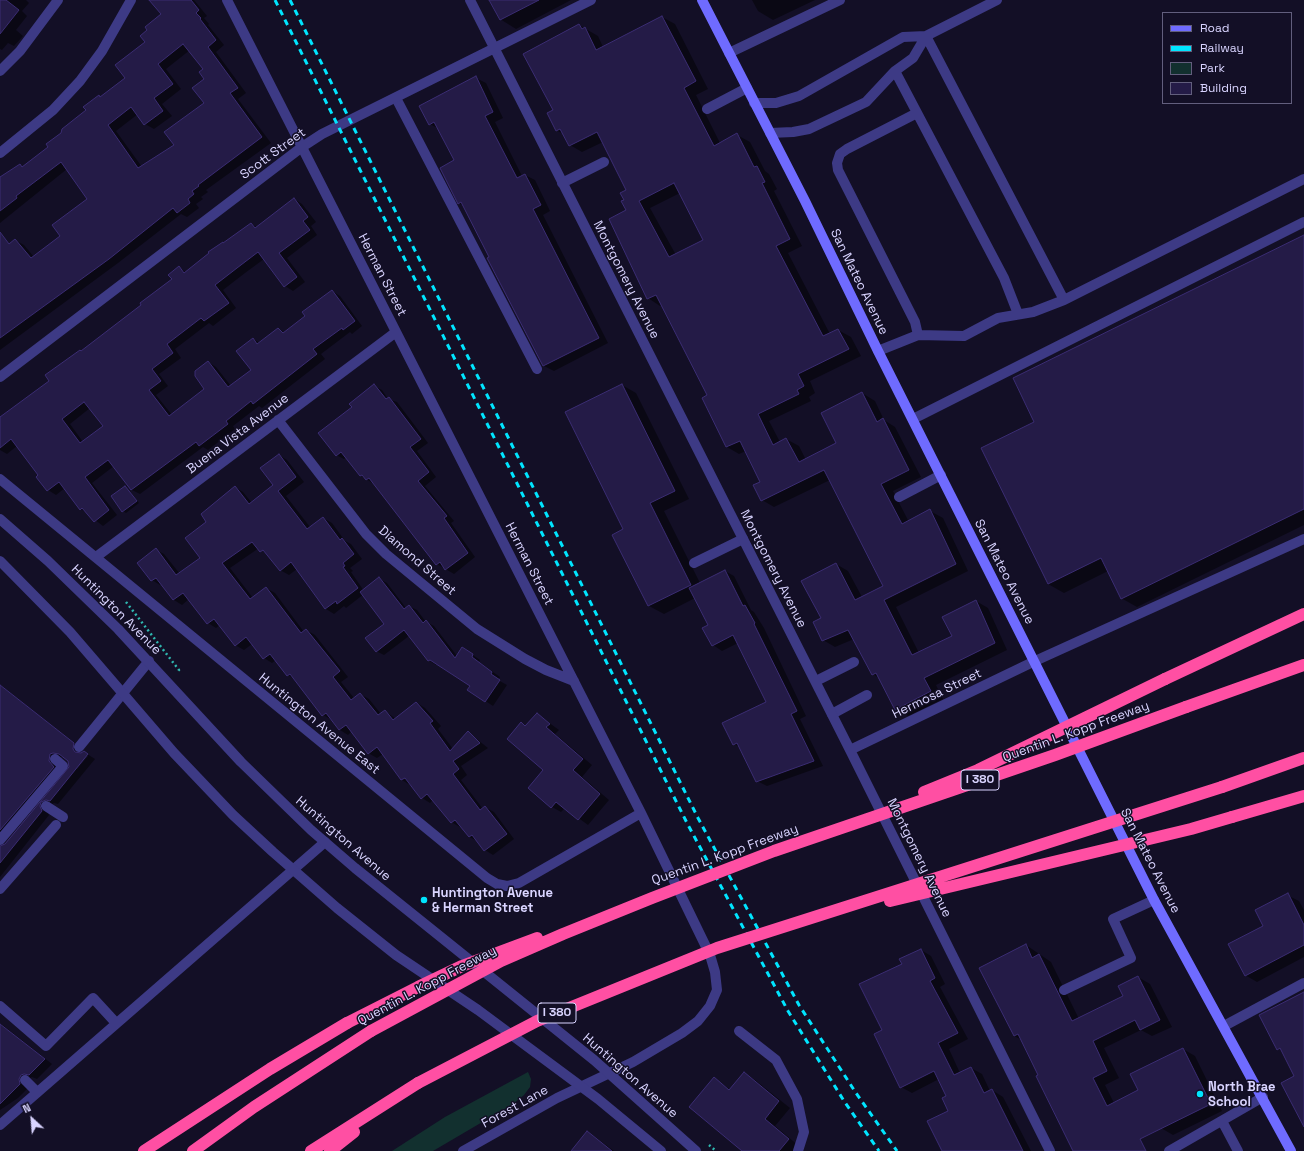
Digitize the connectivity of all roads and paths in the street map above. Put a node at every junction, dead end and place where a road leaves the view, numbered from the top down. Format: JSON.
{"nodes":[{"id":1,"x":58,"y":0,"type":"edge"},
{"id":2,"x":131,"y":0,"type":"edge"},
{"id":3,"x":227,"y":0,"type":"edge"},
{"id":4,"x":470,"y":0,"type":"edge"},
{"id":5,"x":591,"y":0,"type":"edge"},
{"id":6,"x":702,"y":0,"type":"edge"},
{"id":7,"x":840,"y":0,"type":"edge"},
{"id":8,"x":997,"y":0,"type":"edge"},
{"id":9,"x":926,"y":36,"type":"junction"},
{"id":10,"x":494,"y":49,"type":"junction"},
{"id":11,"x":729,"y":53,"type":"junction"},
{"id":12,"x":0,"y":71,"type":"edge"},
{"id":13,"x":895,"y":71,"type":"junction"},
{"id":14,"x":747,"y":88,"type":"junction"},
{"id":15,"x":396,"y":98,"type":"junction"},
{"id":16,"x":754,"y":103,"type":"junction"},
{"id":17,"x":707,"y":109,"type":"dead end"},
{"id":18,"x":917,"y":113,"type":"junction"},
{"id":19,"x":770,"y":133,"type":"junction"},
{"id":20,"x":302,"y":147,"type":"junction"},
{"id":21,"x":0,"y":153,"type":"edge"},
{"id":22,"x":604,"y":162,"type":"dead end"},
{"id":23,"x":1304,"y":179,"type":"edge"},
{"id":24,"x":562,"y":183,"type":"junction"},
{"id":25,"x":1304,"y":222,"type":"edge"},
{"id":26,"x":1064,"y":300,"type":"junction"},
{"id":27,"x":1018,"y":314,"type":"junction"},
{"id":28,"x":396,"y":332,"type":"junction"},
{"id":29,"x":918,"y":335,"type":"junction"},
{"id":30,"x":878,"y":351,"type":"junction"},
{"id":31,"x":537,"y":369,"type":"dead end"},
{"id":32,"x":0,"y":377,"type":"edge"},
{"id":33,"x":913,"y":419,"type":"junction"},
{"id":34,"x":278,"y":420,"type":"junction"},
{"id":35,"x":941,"y":475,"type":"junction"},
{"id":36,"x":0,"y":479,"type":"edge"},
{"id":37,"x":900,"y":497,"type":"dead end"},
{"id":38,"x":0,"y":519,"type":"edge"},
{"id":39,"x":743,"y":539,"type":"junction"},
{"id":40,"x":1304,"y":539,"type":"edge"},
{"id":41,"x":96,"y":557,"type":"junction"},
{"id":42,"x":0,"y":561,"type":"edge"},
{"id":43,"x":694,"y":563,"type":"dead end"},
{"id":44,"x":123,"y":598,"type":"dead end"},
{"id":45,"x":1304,"y":614,"type":"edge"},
{"id":46,"x":149,"y":661,"type":"junction"},
{"id":47,"x":1035,"y":661,"type":"junction"},
{"id":48,"x":854,"y":662,"type":"dead end"},
{"id":49,"x":1304,"y":664,"type":"edge"},
{"id":50,"x":167,"y":680,"type":"junction"},
{"id":51,"x":574,"y":681,"type":"junction"},
{"id":52,"x":816,"y":682,"type":"junction"},
{"id":53,"x":123,"y":693,"type":"junction"},
{"id":54,"x":867,"y":695,"type":"dead end"},
{"id":55,"x":832,"y":714,"type":"junction"},
{"id":56,"x":79,"y":747,"type":"dead end"},
{"id":57,"x":850,"y":750,"type":"junction"},
{"id":58,"x":1304,"y":758,"type":"edge"},
{"id":59,"x":55,"y":759,"type":"dead end"},
{"id":60,"x":1304,"y":796,"type":"edge"},
{"id":61,"x":46,"y":806,"type":"dead end"},
{"id":62,"x":641,"y":813,"type":"junction"},
{"id":63,"x":0,"y":840,"type":"edge"},
{"id":64,"x":325,"y":842,"type":"junction"},
{"id":65,"x":774,"y":851,"type":"junction"},
{"id":66,"x":293,"y":871,"type":"junction"},
{"id":67,"x":0,"y":889,"type":"edge"},
{"id":68,"x":652,"y":898,"type":"junction"},
{"id":69,"x":1154,"y":900,"type":"junction"},
{"id":70,"x":794,"y":924,"type":"junction"},
{"id":71,"x":1304,"y":983,"type":"edge"},
{"id":72,"x":1064,"y":990,"type":"dead end"},
{"id":73,"x":0,"y":1006,"type":"edge"},
{"id":74,"x":116,"y":1023,"type":"junction"},
{"id":75,"x":1224,"y":1026,"type":"junction"},
{"id":76,"x":739,"y":1031,"type":"dead end"},
{"id":77,"x":608,"y":1073,"type":"junction"},
{"id":78,"x":25,"y":1080,"type":"dead end"},
{"id":79,"x":418,"y":1083,"type":"junction"},
{"id":80,"x":580,"y":1086,"type":"junction"},
{"id":81,"x":37,"y":1092,"type":"junction"},
{"id":82,"x":1263,"y":1097,"type":"junction"},
{"id":83,"x":1222,"y":1121,"type":"junction"},
{"id":84,"x":0,"y":1125,"type":"edge"},
{"id":85,"x":144,"y":1151,"type":"edge"},
{"id":86,"x":194,"y":1151,"type":"edge"},
{"id":87,"x":311,"y":1151,"type":"edge"},
{"id":88,"x":330,"y":1151,"type":"edge"},
{"id":89,"x":463,"y":1151,"type":"edge"},
{"id":90,"x":661,"y":1151,"type":"edge"},
{"id":91,"x":696,"y":1151,"type":"edge"},
{"id":92,"x":798,"y":1151,"type":"edge"},
{"id":93,"x":1050,"y":1151,"type":"edge"},
{"id":94,"x":1169,"y":1151,"type":"edge"},
{"id":95,"x":1238,"y":1151,"type":"edge"},
{"id":96,"x":1291,"y":1151,"type":"edge"}],
"edges":[{"from":1,"to":12,"type":"street"},
{"from":2,"to":21,"type":"street"},
{"from":3,"to":20,"type":"street","name":"Herman Street"},
{"from":4,"to":10,"type":"street","name":"Montgomery Avenue"},
{"from":5,"to":10,"type":"street","name":"Scott Street"},
{"from":6,"to":11,"type":"main road","name":"San Mateo Avenue"},
{"from":7,"to":11,"type":"street"},
{"from":8,"to":9,"type":"street"},
{"from":9,"to":13,"type":"street"},
{"from":9,"to":16,"type":"street"},
{"from":9,"to":26,"type":"street"},
{"from":10,"to":15,"type":"street","name":"Scott Street"},
{"from":10,"to":24,"type":"street","name":"Montgomery Avenue"},
{"from":11,"to":14,"type":"main road","name":"San Mateo Avenue"},
{"from":13,"to":18,"type":"street"},
{"from":13,"to":19,"type":"street"},
{"from":14,"to":16,"type":"main road","name":"San Mateo Avenue"},
{"from":14,"to":17,"type":"street"},
{"from":15,"to":20,"type":"street","name":"Scott Street"},
{"from":15,"to":31,"type":"street"},
{"from":16,"to":19,"type":"main road","name":"San Mateo Avenue"},
{"from":18,"to":27,"type":"street"},
{"from":18,"to":29,"type":"street"},
{"from":19,"to":30,"type":"main road","name":"San Mateo Avenue"},
{"from":20,"to":28,"type":"street","name":"Herman Street"},
{"from":20,"to":32,"type":"street","name":"Scott Street"},
{"from":22,"to":24,"type":"street"},
{"from":23,"to":26,"type":"street"},
{"from":24,"to":39,"type":"street","name":"Montgomery Avenue"},
{"from":25,"to":33,"type":"street"},
{"from":26,"to":27,"type":"street"},
{"from":27,"to":29,"type":"street"},
{"from":28,"to":34,"type":"street","name":"Buena Vista Avenue"},
{"from":28,"to":51,"type":"street","name":"Herman Street"},
{"from":29,"to":30,"type":"street"},
{"from":30,"to":33,"type":"main road","name":"San Mateo Avenue"},
{"from":33,"to":35,"type":"main road","name":"San Mateo Avenue"},
{"from":34,"to":41,"type":"street","name":"Buena Vista Avenue"},
{"from":34,"to":51,"type":"street","name":"Diamond Street"},
{"from":35,"to":37,"type":"street"},
{"from":35,"to":47,"type":"main road","name":"San Mateo Avenue"},
{"from":36,"to":41,"type":"street","name":"Huntington Avenue East"},
{"from":38,"to":46,"type":"street","name":"Huntington Avenue"},
{"from":39,"to":43,"type":"street"},
{"from":39,"to":52,"type":"street","name":"Montgomery Avenue"},
{"from":40,"to":47,"type":"street","name":"Hermosa Street"},
{"from":41,"to":62,"type":"street","name":"Huntington Avenue East"},
{"from":42,"to":53,"type":"street"},
{"from":44,"to":50,"type":"path"},
{"from":45,"to":65,"type":"highway","bridge":true},
{"from":46,"to":50,"type":"street","name":"Huntington Avenue"},
{"from":46,"to":53,"type":"street"},
{"from":47,"to":57,"type":"street","name":"Hermosa Street"},
{"from":47,"to":69,"type":"main road","name":"San Mateo Avenue"},
{"from":48,"to":52,"type":"street"},
{"from":49,"to":65,"type":"highway","name":"Quentin L. Kopp Freeway","number":"I 380","bridge":true},
{"from":50,"to":64,"type":"street","name":"Huntington Avenue"},
{"from":51,"to":62,"type":"street","name":"Herman Street"},
{"from":52,"to":55,"type":"street","name":"Montgomery Avenue"},
{"from":53,"to":56,"type":"street"},
{"from":53,"to":66,"type":"street"},
{"from":54,"to":55,"type":"street"},
{"from":55,"to":57,"type":"street","name":"Montgomery Avenue"},
{"from":57,"to":93,"type":"street","name":"Montgomery Avenue"},
{"from":58,"to":70,"type":"highway","number":"I 380","bridge":true},
{"from":59,"to":63,"type":"street"},
{"from":60,"to":70,"type":"highway","bridge":true},
{"from":61,"to":67,"type":"street"},
{"from":62,"to":77,"type":"street","name":"Herman Street"},
{"from":64,"to":66,"type":"street"},
{"from":64,"to":77,"type":"street","name":"Huntington Avenue"},
{"from":65,"to":68,"type":"highway","name":"Quentin L. Kopp Freeway","number":"I 380","bridge":true},
{"from":66,"to":74,"type":"street"},
{"from":66,"to":80,"type":"street"},
{"from":68,"to":85,"type":"highway","bridge":true},
{"from":68,"to":86,"type":"highway","name":"Quentin L. Kopp Freeway","number":"I 380","bridge":true},
{"from":69,"to":72,"type":"street"},
{"from":69,"to":75,"type":"main road","name":"San Mateo Avenue"},
{"from":70,"to":79,"type":"highway","number":"I 380","bridge":true},
{"from":71,"to":75,"type":"street"},
{"from":73,"to":74,"type":"street"},
{"from":74,"to":81,"type":"street"},
{"from":75,"to":82,"type":"main road","name":"San Mateo Avenue"},
{"from":76,"to":92,"type":"street"},
{"from":77,"to":80,"type":"street","name":"Herman Street"},
{"from":77,"to":91,"type":"street","name":"Huntington Avenue"},
{"from":78,"to":81,"type":"street"},
{"from":79,"to":87,"type":"highway","number":"I 380"},
{"from":79,"to":88,"type":"highway"},
{"from":80,"to":89,"type":"street","name":"Forest Lane"},
{"from":80,"to":90,"type":"street"},
{"from":81,"to":84,"type":"street"},
{"from":82,"to":83,"type":"street"},
{"from":82,"to":96,"type":"main road","name":"San Mateo Avenue"},
{"from":83,"to":94,"type":"street"},
{"from":83,"to":95,"type":"street"}]}
